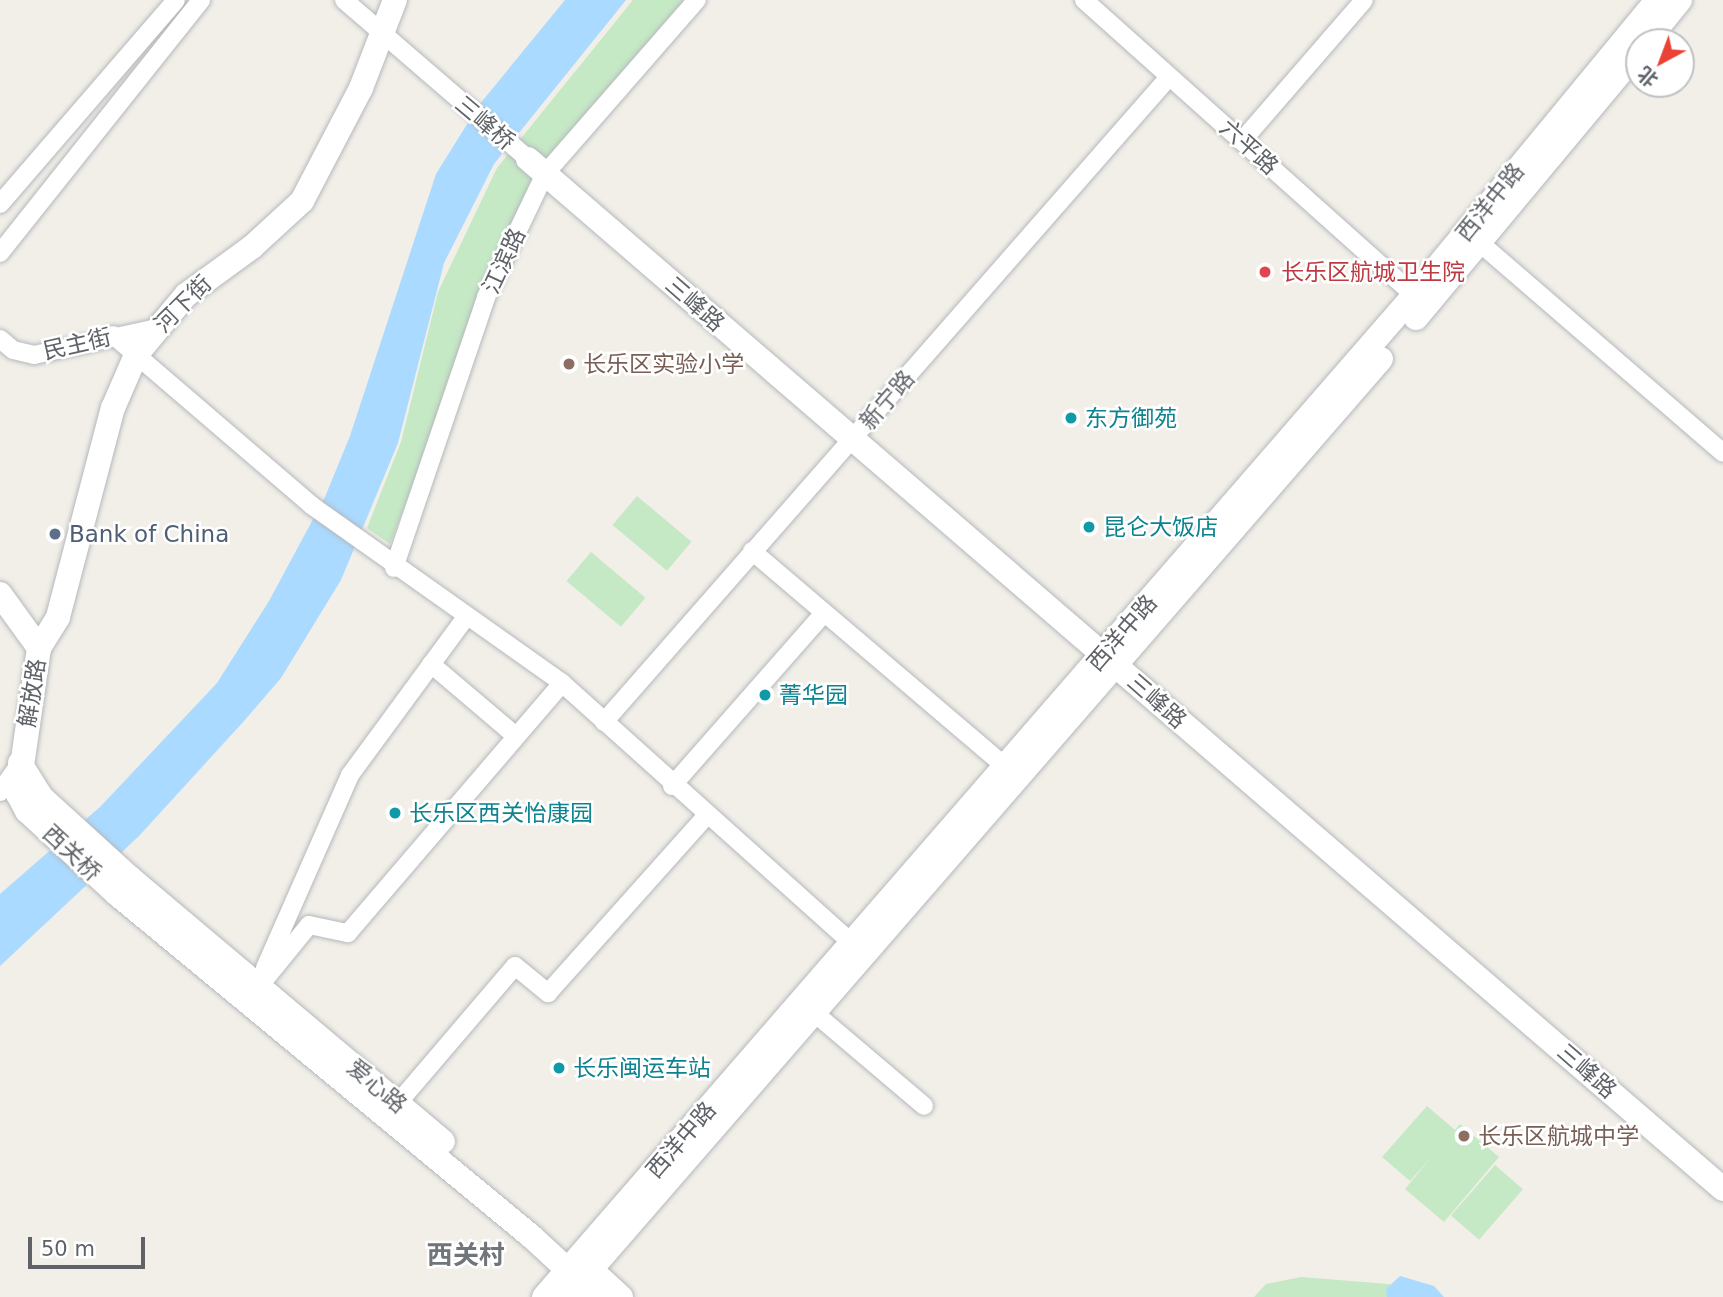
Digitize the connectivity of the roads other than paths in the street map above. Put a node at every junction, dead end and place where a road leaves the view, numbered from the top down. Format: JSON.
{"nodes":[{"id":1,"x":176,"y":0,"type":"edge"},
{"id":2,"x":201,"y":0,"type":"edge"},
{"id":3,"x":344,"y":0,"type":"edge"},
{"id":4,"x":395,"y":0,"type":"edge"},
{"id":5,"x":697,"y":0,"type":"edge"},
{"id":6,"x":1084,"y":0,"type":"edge"},
{"id":7,"x":1364,"y":0,"type":"edge"},
{"id":8,"x":1657,"y":0,"type":"edge"},
{"id":9,"x":1680,"y":0,"type":"edge"},
{"id":10,"x":1657,"y":28,"type":"edge"},
{"id":11,"x":383,"y":33,"type":"junction"},
{"id":12,"x":1625,"y":66,"type":"edge"},
{"id":13,"x":1169,"y":77,"type":"junction"},
{"id":14,"x":1242,"y":141,"type":"junction"},
{"id":15,"x":536,"y":167,"type":"junction"},
{"id":16,"x":0,"y":204,"type":"edge"},
{"id":17,"x":1473,"y":237,"type":"junction"},
{"id":18,"x":0,"y":253,"type":"edge"},
{"id":19,"x":1414,"y":295,"type":"junction"},
{"id":20,"x":157,"y":328,"type":"junction"},
{"id":21,"x":113,"y":335,"type":"junction"},
{"id":22,"x":0,"y":339,"type":"edge"},
{"id":23,"x":136,"y":355,"type":"junction"},
{"id":24,"x":852,"y":440,"type":"junction"},
{"id":25,"x":1723,"y":453,"type":"edge"},
{"id":26,"x":752,"y":551,"type":"junction"},
{"id":27,"x":394,"y":568,"type":"junction"},
{"id":28,"x":0,"y":594,"type":"edge"},
{"id":29,"x":824,"y":613,"type":"junction"},
{"id":30,"x":466,"y":617,"type":"junction"},
{"id":31,"x":39,"y":648,"type":"junction"},
{"id":32,"x":1110,"y":661,"type":"junction"},
{"id":33,"x":431,"y":664,"type":"junction"},
{"id":34,"x":562,"y":683,"type":"junction"},
{"id":35,"x":604,"y":722,"type":"junction"},
{"id":36,"x":516,"y":736,"type":"junction"},
{"id":37,"x":20,"y":763,"type":"junction"},
{"id":38,"x":1006,"y":767,"type":"junction"},
{"id":39,"x":672,"y":786,"type":"junction"},
{"id":40,"x":0,"y":792,"type":"edge"},
{"id":41,"x":706,"y":816,"type":"junction"},
{"id":42,"x":124,"y":886,"type":"joint"},
{"id":43,"x":853,"y":944,"type":"junction"},
{"id":44,"x":253,"y":993,"type":"junction"},
{"id":45,"x":809,"y":1009,"type":"junction"},
{"id":46,"x":398,"y":1103,"type":"junction"},
{"id":47,"x":924,"y":1107,"type":"dead end"},
{"id":48,"x":1723,"y":1189,"type":"edge"},
{"id":49,"x":580,"y":1279,"type":"edge"},
{"id":50,"x":544,"y":1297,"type":"edge"},
{"id":51,"x":621,"y":1297,"type":"edge"}],
"edges":[{"from":1,"to":16,"type":"street"},
{"from":2,"to":18,"type":"street"},
{"from":3,"to":11,"type":"street","name":"三峰桥"},
{"from":4,"to":11,"type":"main road","name":"河下街"},
{"from":5,"to":15,"type":"street","name":"江滨路"},
{"from":6,"to":13,"type":"street","name":"六平路"},
{"from":7,"to":14,"type":"street"},
{"from":8,"to":17,"type":"main road","name":"西洋中路"},
{"from":9,"to":10,"type":"main road"},
{"from":11,"to":15,"type":"street","name":"三峰桥"},
{"from":11,"to":20,"type":"main road","name":"河下街"},
{"from":12,"to":17,"type":"main road","name":"西洋中路"},
{"from":13,"to":14,"type":"street","name":"六平路"},
{"from":13,"to":24,"type":"street","name":"新宁路"},
{"from":14,"to":19,"type":"street","name":"六平路"},
{"from":15,"to":24,"type":"main road","name":"三峰路"},
{"from":15,"to":27,"type":"street","name":"江滨路"},
{"from":17,"to":19,"type":"main road","name":"西洋中路"},
{"from":17,"to":25,"type":"street"},
{"from":17,"to":32,"type":"main road","name":"西洋中路"},
{"from":19,"to":32,"type":"main road","name":"西洋中路"},
{"from":20,"to":21,"type":"street","name":"民主街"},
{"from":20,"to":23,"type":"main road","name":"河下街"},
{"from":21,"to":22,"type":"street","name":"民主街"},
{"from":21,"to":23,"type":"street"},
{"from":23,"to":27,"type":"street"},
{"from":23,"to":31,"type":"main road","name":"河下街"},
{"from":24,"to":26,"type":"street","name":"新宁路"},
{"from":24,"to":32,"type":"main road","name":"三峰路"},
{"from":26,"to":29,"type":"street"},
{"from":26,"to":35,"type":"street","name":"新宁路"},
{"from":27,"to":30,"type":"street"},
{"from":28,"to":31,"type":"main road","name":"解放路"},
{"from":29,"to":38,"type":"street"},
{"from":29,"to":39,"type":"street"},
{"from":30,"to":33,"type":"street"},
{"from":30,"to":34,"type":"street"},
{"from":31,"to":37,"type":"main road","name":"解放路"},
{"from":32,"to":38,"type":"main road","name":"西洋中路"},
{"from":32,"to":45,"type":"main road","name":"西洋中路"},
{"from":32,"to":48,"type":"main road","name":"三峰路"},
{"from":33,"to":36,"type":"street"},
{"from":33,"to":44,"type":"street"},
{"from":34,"to":35,"type":"street"},
{"from":34,"to":36,"type":"street"},
{"from":35,"to":39,"type":"street"},
{"from":36,"to":44,"type":"street"},
{"from":37,"to":40,"type":"street"},
{"from":37,"to":42,"type":"main road","name":"西关桥"},
{"from":38,"to":43,"type":"main road","name":"西洋中路"},
{"from":39,"to":41,"type":"street"},
{"from":41,"to":43,"type":"street"},
{"from":41,"to":46,"type":"street"},
{"from":42,"to":44,"type":"main road","name":"爱心路"},
{"from":43,"to":45,"type":"main road","name":"西洋中路"},
{"from":44,"to":46,"type":"main road","name":"爱心路"},
{"from":44,"to":49,"type":"main road","name":"爱心路"},
{"from":45,"to":47,"type":"street"},
{"from":45,"to":49,"type":"main road","name":"西洋中路"},
{"from":46,"to":49,"type":"main road","name":"爱心路"},
{"from":49,"to":50,"type":"main road","name":"西洋中路"},
{"from":49,"to":51,"type":"main road","name":"爱心路"}]}
